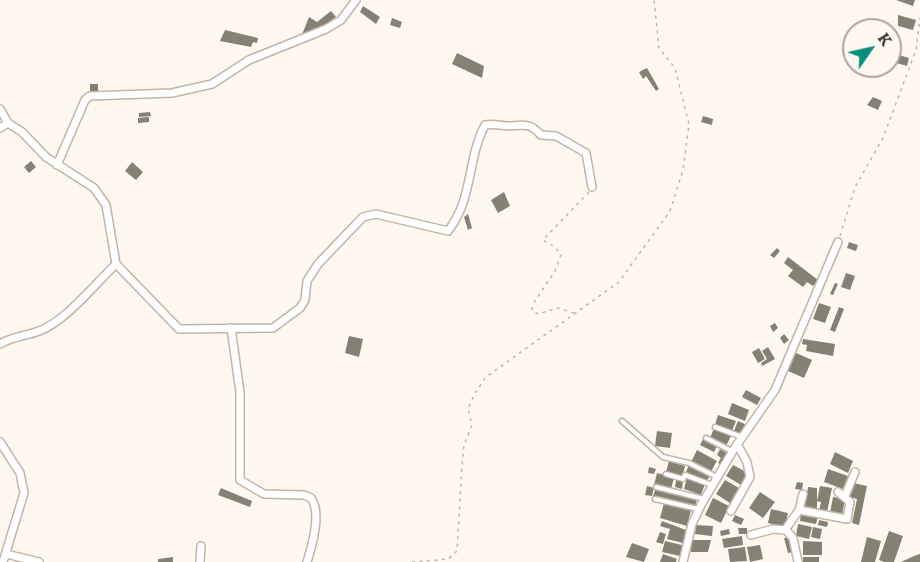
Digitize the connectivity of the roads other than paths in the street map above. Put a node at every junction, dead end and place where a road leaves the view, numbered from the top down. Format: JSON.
{"nodes":[{"id":1,"x":356,"y":0,"type":"edge"},
{"id":2,"x":0,"y":109,"type":"edge"},
{"id":3,"x":8,"y":123,"type":"junction"},
{"id":4,"x":0,"y":128,"type":"edge"},
{"id":5,"x":57,"y":165,"type":"junction"},
{"id":6,"x":592,"y":186,"type":"road end"},
{"id":7,"x":838,"y":242,"type":"road end"},
{"id":8,"x":116,"y":264,"type":"junction"},
{"id":9,"x":231,"y":328,"type":"junction"},
{"id":10,"x":0,"y":344,"type":"edge"},
{"id":11,"x":622,"y":421,"type":"dead end"},
{"id":12,"x":715,"y":427,"type":"dead end"},
{"id":13,"x":706,"y":438,"type":"dead end"},
{"id":14,"x":740,"y":441,"type":"junction"},
{"id":15,"x":0,"y":442,"type":"edge"},
{"id":16,"x":732,"y":451,"type":"junction"},
{"id":17,"x":855,"y":472,"type":"dead end"},
{"id":18,"x":666,"y":474,"type":"dead end"},
{"id":19,"x":717,"y":477,"type":"junction"},
{"id":20,"x":712,"y":485,"type":"junction"},
{"id":21,"x":656,"y":487,"type":"dead end"},
{"id":22,"x":803,"y":494,"type":"dead end"},
{"id":23,"x":655,"y":499,"type":"dead end"},
{"id":24,"x":704,"y":499,"type":"junction"},
{"id":25,"x":699,"y":510,"type":"junction"},
{"id":26,"x":731,"y":510,"type":"dead end"},
{"id":27,"x":799,"y":510,"type":"junction"},
{"id":28,"x":785,"y":530,"type":"junction"},
{"id":29,"x":751,"y":535,"type":"dead end"},
{"id":30,"x":201,"y":546,"type":"dead end"},
{"id":31,"x":6,"y":554,"type":"junction"},
{"id":32,"x":3,"y":562,"type":"edge"},
{"id":33,"x":39,"y":562,"type":"edge"},
{"id":34,"x":200,"y":562,"type":"edge"},
{"id":35,"x":307,"y":562,"type":"edge"},
{"id":36,"x":683,"y":562,"type":"edge"},
{"id":37,"x":798,"y":562,"type":"edge"}],
"edges":[{"from":1,"to":5,"type":"street"},
{"from":2,"to":3,"type":"street"},
{"from":3,"to":4,"type":"street"},
{"from":3,"to":5,"type":"street"},
{"from":5,"to":8,"type":"street"},
{"from":6,"to":9,"type":"street"},
{"from":7,"to":14,"type":"street"},
{"from":8,"to":9,"type":"street"},
{"from":8,"to":10,"type":"street"},
{"from":9,"to":35,"type":"street"},
{"from":11,"to":19,"type":"lane"},
{"from":12,"to":14,"type":"lane"},
{"from":13,"to":16,"type":"lane"},
{"from":14,"to":16,"type":"street"},
{"from":14,"to":26,"type":"street"},
{"from":15,"to":31,"type":"street"},
{"from":16,"to":19,"type":"street"},
{"from":17,"to":27,"type":"street"},
{"from":18,"to":20,"type":"lane"},
{"from":19,"to":20,"type":"street"},
{"from":20,"to":24,"type":"street"},
{"from":21,"to":24,"type":"lane"},
{"from":22,"to":27,"type":"street"},
{"from":23,"to":25,"type":"lane"},
{"from":24,"to":25,"type":"street"},
{"from":25,"to":36,"type":"street"},
{"from":27,"to":28,"type":"street"},
{"from":28,"to":29,"type":"street"},
{"from":28,"to":37,"type":"street"},
{"from":30,"to":34,"type":"street"},
{"from":31,"to":32,"type":"street"},
{"from":31,"to":33,"type":"street"}]}
